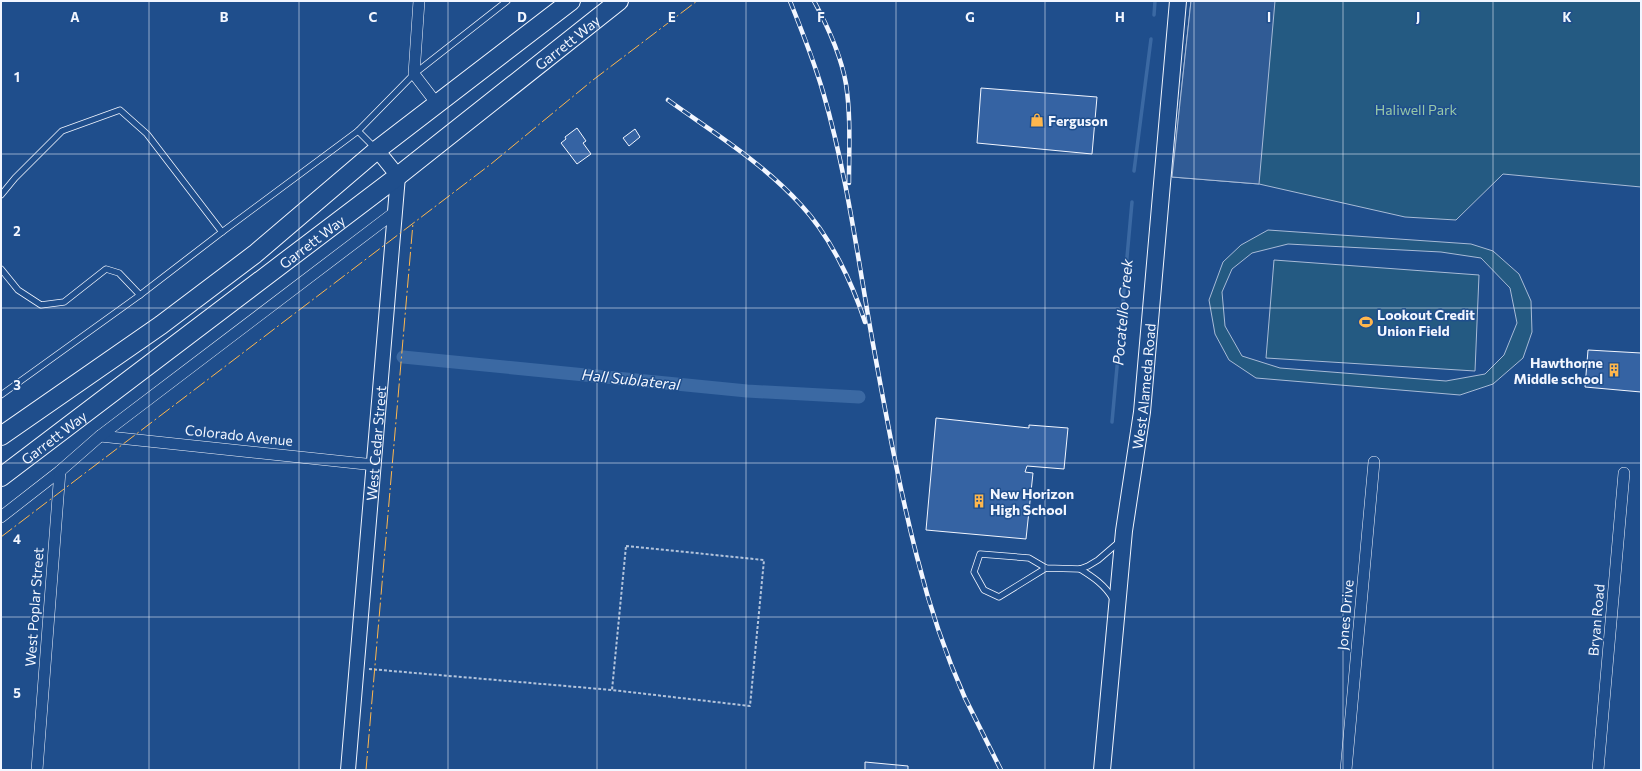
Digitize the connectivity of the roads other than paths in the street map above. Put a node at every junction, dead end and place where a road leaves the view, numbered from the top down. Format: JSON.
{"nodes":[{"id":1,"x":419,"y":1,"type":"edge"},
{"id":2,"x":507,"y":1,"type":"edge"},
{"id":3,"x":571,"y":1,"type":"edge"},
{"id":4,"x":619,"y":1,"type":"edge"},
{"id":5,"x":1178,"y":1,"type":"edge"},
{"id":6,"x":414,"y":74,"type":"junction"},
{"id":7,"x":436,"y":104,"type":"junction"},
{"id":8,"x":358,"y":131,"type":"junction"},
{"id":9,"x":377,"y":150,"type":"junction"},
{"id":10,"x":398,"y":176,"type":"junction"},
{"id":11,"x":1,"y":195,"type":"edge"},
{"id":12,"x":395,"y":212,"type":"junction"},
{"id":13,"x":222,"y":232,"type":"junction"},
{"id":14,"x":1,"y":269,"type":"edge"},
{"id":15,"x":140,"y":295,"type":"junction"},
{"id":16,"x":1,"y":395,"type":"edge"},
{"id":17,"x":1,"y":436,"type":"edge"},
{"id":18,"x":100,"y":436,"type":"junction"},
{"id":19,"x":1374,"y":462,"type":"dead end"},
{"id":20,"x":375,"y":464,"type":"junction"},
{"id":21,"x":60,"y":471,"type":"junction"},
{"id":22,"x":1624,"y":473,"type":"dead end"},
{"id":23,"x":1,"y":477,"type":"edge"},
{"id":24,"x":3,"y":511,"type":"edge"},
{"id":25,"x":1123,"y":537,"type":"junction"},
{"id":26,"x":1046,"y":568,"type":"junction"},
{"id":27,"x":1080,"y":569,"type":"junction"},
{"id":28,"x":1117,"y":607,"type":"junction"},
{"id":29,"x":37,"y":770,"type":"edge"},
{"id":30,"x":348,"y":770,"type":"edge"},
{"id":31,"x":1102,"y":770,"type":"edge"},
{"id":32,"x":1346,"y":770,"type":"edge"},
{"id":33,"x":1598,"y":770,"type":"edge"}],
"edges":[{"from":1,"to":6,"type":"street"},
{"from":2,"to":6,"type":"lane"},
{"from":3,"to":7,"type":"main road","name":"Garrett Way"},
{"from":4,"to":10,"type":"main road","name":"Garrett Way"},
{"from":5,"to":25,"type":"main road","name":"West Alameda Road"},
{"from":6,"to":7,"type":"street"},
{"from":6,"to":8,"type":"lane"},
{"from":7,"to":9,"type":"main road","name":"Garrett Way"},
{"from":8,"to":9,"type":"lane"},
{"from":8,"to":13,"type":"lane"},
{"from":9,"to":10,"type":"street"},
{"from":9,"to":17,"type":"main road","name":"Garrett Way"},
{"from":10,"to":12,"type":"street","name":"West Cedar Street"},
{"from":10,"to":23,"type":"main road","name":"Garrett Way"},
{"from":11,"to":13,"type":"lane"},
{"from":12,"to":18,"type":"street"},
{"from":12,"to":20,"type":"street","name":"West Cedar Street"},
{"from":13,"to":15,"type":"lane"},
{"from":14,"to":15,"type":"lane"},
{"from":15,"to":16,"type":"lane"},
{"from":18,"to":20,"type":"street","name":"Colorado Avenue"},
{"from":18,"to":21,"type":"street"},
{"from":19,"to":32,"type":"street","name":"Jones Drive"},
{"from":20,"to":30,"type":"street","name":"West Cedar Street"},
{"from":21,"to":24,"type":"street"},
{"from":21,"to":29,"type":"street","name":"West Poplar Street"},
{"from":22,"to":33,"type":"street","name":"Bryan Road"},
{"from":25,"to":27,"type":"lane"},
{"from":25,"to":28,"type":"main road","name":"West Alameda Road"},
{"from":26,"to":26,"type":"lane"},
{"from":26,"to":27,"type":"lane"},
{"from":27,"to":28,"type":"lane"},
{"from":28,"to":31,"type":"main road","name":"West Alameda Road"}]}
